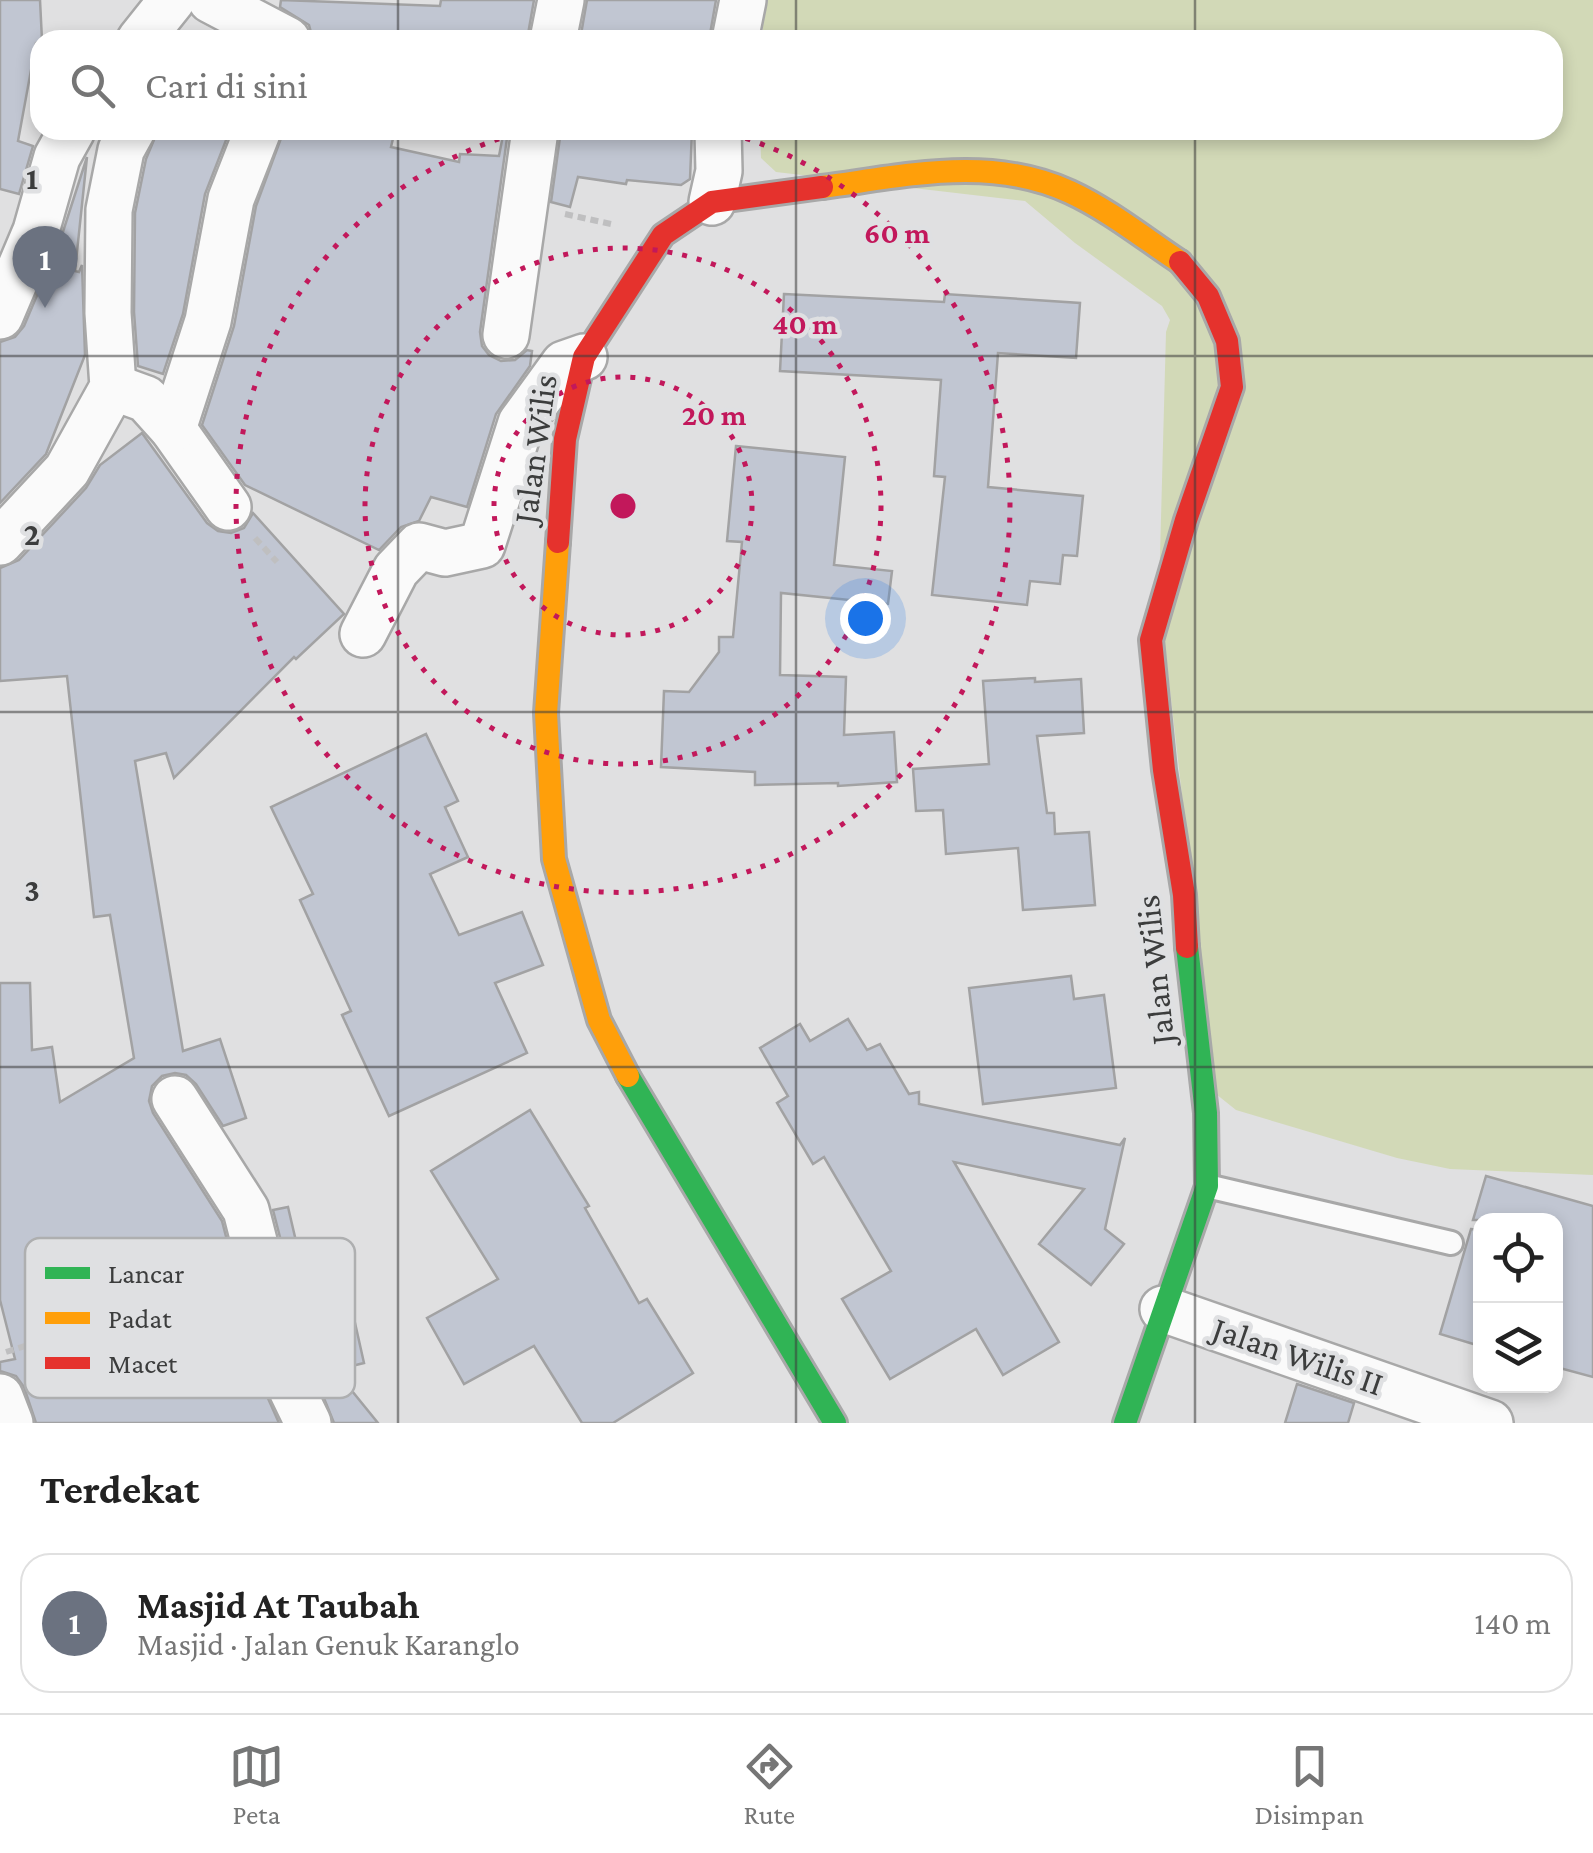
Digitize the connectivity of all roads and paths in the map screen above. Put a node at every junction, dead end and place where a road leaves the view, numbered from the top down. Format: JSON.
{"nodes":[{"id":1,"x":172,"y":0,"type":"edge"},
{"id":2,"x":211,"y":0,"type":"edge"},
{"id":3,"x":561,"y":0,"type":"edge"},
{"id":4,"x":743,"y":0,"type":"edge"},
{"id":5,"x":148,"y":30,"type":"edge"},
{"id":6,"x":268,"y":30,"type":"edge"},
{"id":7,"x":555,"y":30,"type":"edge"},
{"id":8,"x":737,"y":30,"type":"edge"},
{"id":9,"x":66,"y":140,"type":"edge"},
{"id":10,"x":126,"y":140,"type":"edge"},
{"id":11,"x":254,"y":140,"type":"edge"},
{"id":12,"x":534,"y":140,"type":"edge"},
{"id":13,"x":718,"y":140,"type":"edge"},
{"id":14,"x":712,"y":202,"type":"junction"},
{"id":15,"x":524,"y":206,"type":"junction"},
{"id":16,"x":662,"y":235,"type":"junction"},
{"id":17,"x":0,"y":316,"type":"edge"},
{"id":18,"x":506,"y":335,"type":"dead end"},
{"id":19,"x":584,"y":357,"type":"junction"},
{"id":20,"x":113,"y":387,"type":"junction"},
{"id":21,"x":172,"y":429,"type":"junction"},
{"id":22,"x":228,"y":507,"type":"dead end"},
{"id":23,"x":0,"y":542,"type":"edge"},
{"id":24,"x":363,"y":634,"type":"dead end"},
{"id":25,"x":175,"y":1099,"type":"dead end"},
{"id":26,"x":1207,"y":1186,"type":"junction"},
{"id":27,"x":246,"y":1210,"type":"junction"},
{"id":28,"x":220,"y":1238,"type":"edge"},
{"id":29,"x":253,"y":1238,"type":"edge"},
{"id":30,"x":1451,"y":1244,"type":"dead end"},
{"id":31,"x":1163,"y":1309,"type":"junction"},
{"id":32,"x":25,"y":1346,"type":"edge"},
{"id":33,"x":0,"y":1354,"type":"edge"},
{"id":34,"x":0,"y":1397,"type":"edge"},
{"id":35,"x":296,"y":1398,"type":"edge"},
{"id":36,"x":10,"y":1423,"type":"edge"},
{"id":37,"x":308,"y":1423,"type":"edge"},
{"id":38,"x":835,"y":1423,"type":"edge"},
{"id":39,"x":1125,"y":1423,"type":"edge"},
{"id":40,"x":1490,"y":1423,"type":"edge"}],
"edges":[{"from":1,"to":5,"type":"street"},
{"from":2,"to":6,"type":"street"},
{"from":3,"to":7,"type":"street"},
{"from":4,"to":8,"type":"street"},
{"from":9,"to":17,"type":"street"},
{"from":10,"to":20,"type":"street"},
{"from":11,"to":21,"type":"street"},
{"from":12,"to":15,"type":"street"},
{"from":13,"to":14,"type":"street"},
{"from":14,"to":16,"type":"street","name":"Jalan Wilis"},
{"from":14,"to":26,"type":"street","name":"Jalan Wilis"},
{"from":15,"to":16,"type":"path"},
{"from":15,"to":18,"type":"street"},
{"from":16,"to":19,"type":"street","name":"Jalan Wilis"},
{"from":19,"to":24,"type":"street"},
{"from":19,"to":38,"type":"street","name":"Jalan Wilis"},
{"from":20,"to":21,"type":"street"},
{"from":20,"to":23,"type":"street"},
{"from":21,"to":22,"type":"street"},
{"from":25,"to":27,"type":"street"},
{"from":26,"to":30,"type":"lane"},
{"from":26,"to":31,"type":"street","name":"Jalan Wilis"},
{"from":27,"to":28,"type":"path"},
{"from":27,"to":29,"type":"street"},
{"from":31,"to":39,"type":"street","name":"Jalan Wilis"},
{"from":31,"to":40,"type":"street","name":"Jalan Wilis II"},
{"from":32,"to":33,"type":"path"},
{"from":34,"to":36,"type":"street"},
{"from":35,"to":37,"type":"street"}]}
